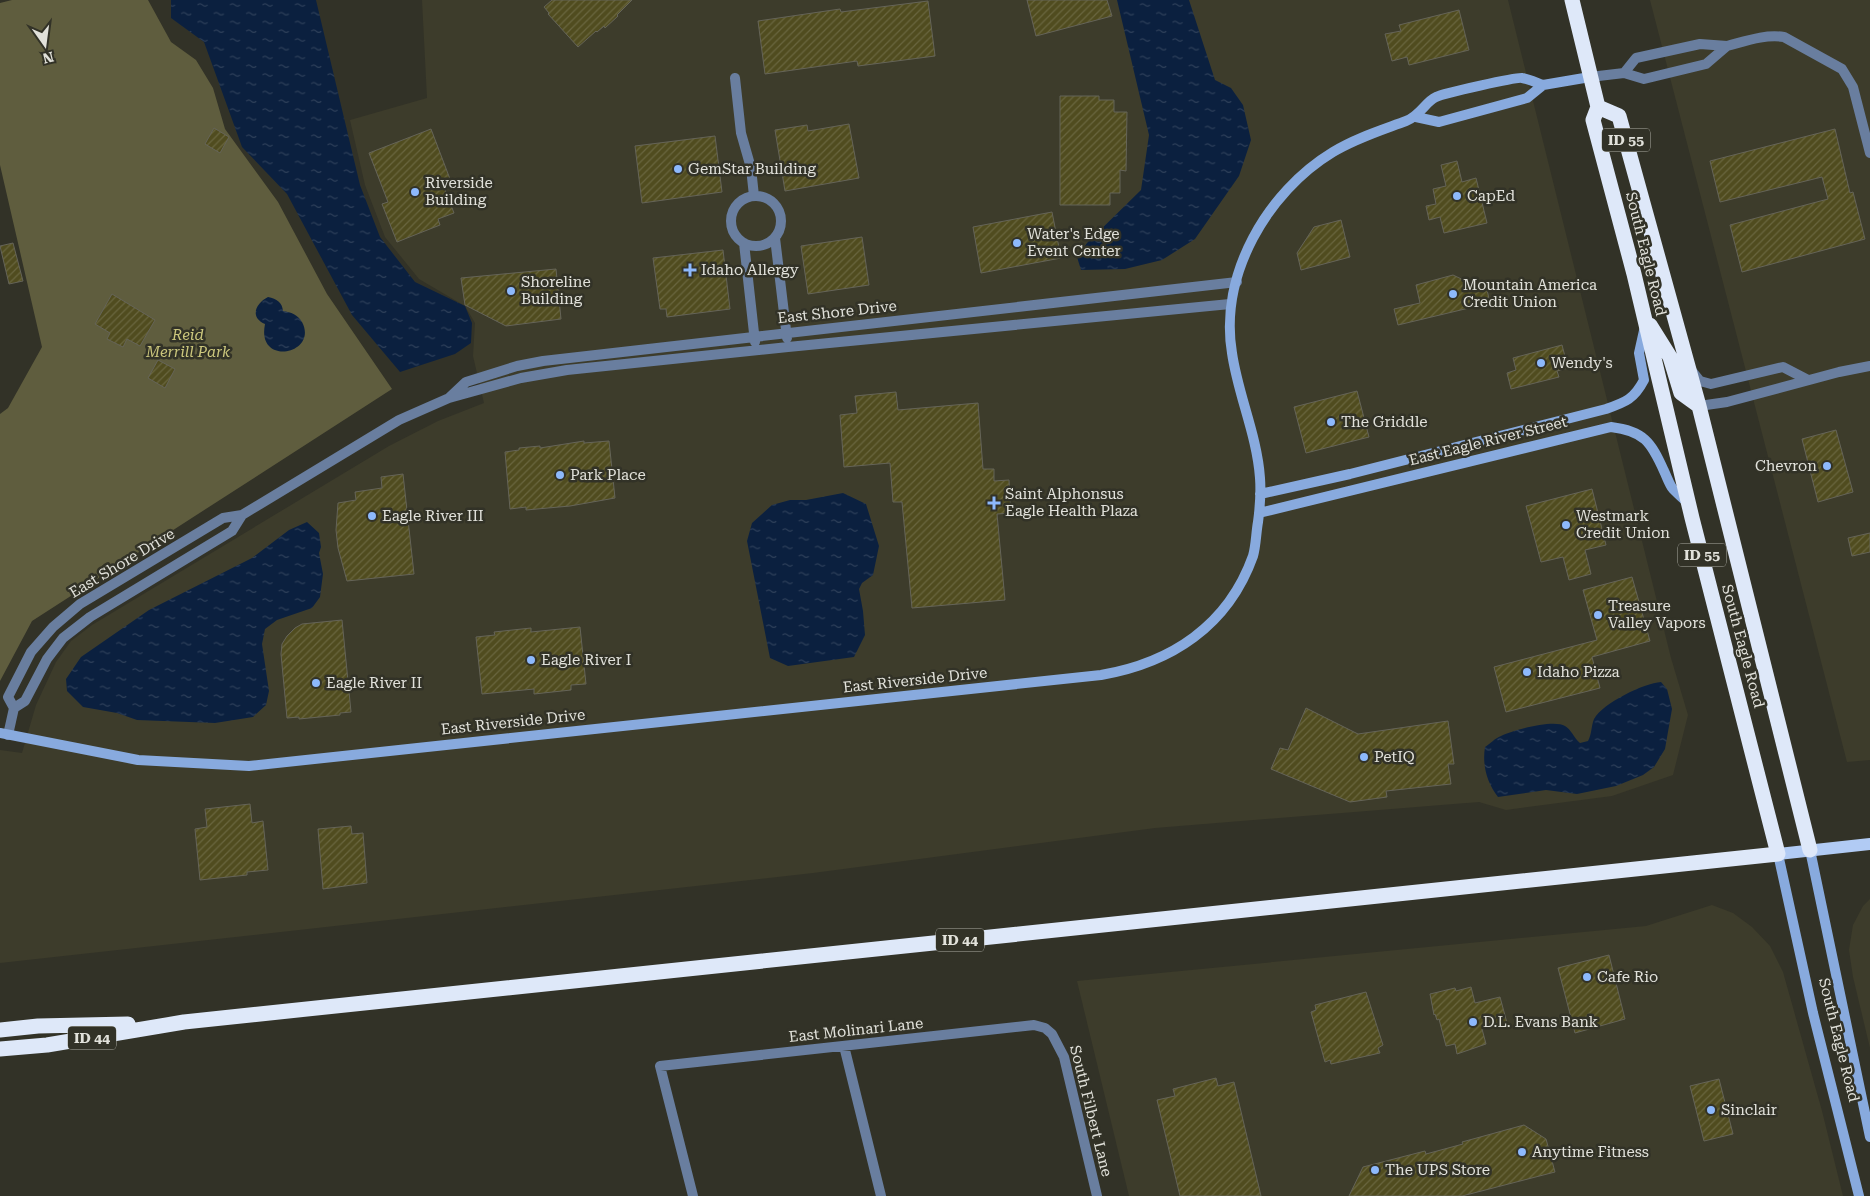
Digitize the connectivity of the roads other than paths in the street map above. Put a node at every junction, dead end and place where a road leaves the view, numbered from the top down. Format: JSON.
{"nodes":[{"id":1,"x":1572,"y":0,"type":"edge"},
{"id":2,"x":1727,"y":46,"type":"junction"},
{"id":3,"x":1624,"y":73,"type":"junction"},
{"id":4,"x":1590,"y":77,"type":"junction"},
{"id":5,"x":735,"y":78,"type":"dead end"},
{"id":6,"x":1543,"y":85,"type":"junction"},
{"id":7,"x":1598,"y":107,"type":"junction"},
{"id":8,"x":1416,"y":117,"type":"junction"},
{"id":9,"x":1870,"y":153,"type":"edge"},
{"id":10,"x":754,"y":196,"type":"junction"},
{"id":11,"x":775,"y":238,"type":"junction"},
{"id":12,"x":744,"y":243,"type":"junction"},
{"id":13,"x":1237,"y":282,"type":"junction"},
{"id":14,"x":1230,"y":304,"type":"junction"},
{"id":15,"x":1644,"y":318,"type":"junction"},
{"id":16,"x":786,"y":333,"type":"junction"},
{"id":17,"x":755,"y":337,"type":"junction"},
{"id":18,"x":788,"y":347,"type":"junction"},
{"id":19,"x":756,"y":350,"type":"junction"},
{"id":20,"x":1687,"y":364,"type":"junction"},
{"id":21,"x":1870,"y":366,"type":"edge"},
{"id":22,"x":1808,"y":380,"type":"junction"},
{"id":23,"x":449,"y":398,"type":"junction"},
{"id":24,"x":1699,"y":406,"type":"junction"},
{"id":25,"x":1260,"y":494,"type":"junction"},
{"id":26,"x":1688,"y":503,"type":"junction"},
{"id":27,"x":1259,"y":513,"type":"junction"},
{"id":28,"x":242,"y":515,"type":"junction"},
{"id":29,"x":14,"y":708,"type":"junction"},
{"id":30,"x":4,"y":734,"type":"edge"},
{"id":31,"x":1870,"y":844,"type":"edge"},
{"id":32,"x":1810,"y":850,"type":"junction"},
{"id":33,"x":1778,"y":854,"type":"junction"},
{"id":34,"x":184,"y":1022,"type":"junction"},
{"id":35,"x":0,"y":1030,"type":"edge"},
{"id":36,"x":1052,"y":1034,"type":"joint"},
{"id":37,"x":844,"y":1046,"type":"junction"},
{"id":38,"x":0,"y":1049,"type":"edge"},
{"id":39,"x":1870,"y":1137,"type":"edge"},
{"id":40,"x":693,"y":1196,"type":"edge"},
{"id":41,"x":881,"y":1196,"type":"edge"},
{"id":42,"x":1097,"y":1196,"type":"edge"},
{"id":43,"x":1859,"y":1196,"type":"edge"}],
"edges":[{"from":1,"to":4,"type":"highway","name":"South Eagle Road","number":"ID 55"},
{"from":2,"to":3,"type":"street"},
{"from":2,"to":3,"type":"street"},
{"from":2,"to":9,"type":"street"},
{"from":3,"to":4,"type":"street"},
{"from":4,"to":6,"type":"street","name":"East Riverside Drive"},
{"from":4,"to":7,"type":"highway","name":"South Eagle Road","number":"ID 55"},
{"from":5,"to":10,"type":"street"},
{"from":6,"to":8,"type":"street","name":"East Riverside Drive"},
{"from":6,"to":8,"type":"street","name":"East Riverside Drive"},
{"from":7,"to":15,"type":"highway","name":"South Eagle Road","number":"ID 55"},
{"from":7,"to":20,"type":"highway","name":"South Eagle Road","number":"ID 55"},
{"from":8,"to":13,"type":"street","name":"East Riverside Drive"},
{"from":10,"to":11,"type":"street"},
{"from":10,"to":12,"type":"street"},
{"from":11,"to":12,"type":"street"},
{"from":11,"to":16,"type":"street"},
{"from":12,"to":17,"type":"street"},
{"from":13,"to":14,"type":"street","name":"East Riverside Drive"},
{"from":13,"to":16,"type":"street","name":"East Shore Drive"},
{"from":14,"to":18,"type":"street","name":"East Shore Drive"},
{"from":14,"to":25,"type":"street","name":"East Riverside Drive"},
{"from":15,"to":24,"type":"highway"},
{"from":15,"to":25,"type":"street","name":"East Eagle River Street"},
{"from":15,"to":26,"type":"highway","name":"South Eagle Road","number":"ID 55"},
{"from":16,"to":17,"type":"street","name":"East Shore Drive"},
{"from":16,"to":18,"type":"street"},
{"from":17,"to":19,"type":"street"},
{"from":17,"to":23,"type":"street","name":"East Shore Drive"},
{"from":18,"to":19,"type":"street","name":"East Shore Drive"},
{"from":19,"to":23,"type":"street","name":"East Shore Drive"},
{"from":20,"to":22,"type":"street"},
{"from":20,"to":24,"type":"highway","name":"South Eagle Road","number":"ID 55"},
{"from":21,"to":22,"type":"street"},
{"from":22,"to":24,"type":"street"},
{"from":23,"to":28,"type":"street","name":"East Shore Drive"},
{"from":24,"to":32,"type":"highway","name":"South Eagle Road","number":"ID 55"},
{"from":25,"to":27,"type":"street","name":"East Riverside Drive"},
{"from":26,"to":27,"type":"street","name":"East Eagle River Street"},
{"from":26,"to":33,"type":"highway","name":"South Eagle Road","number":"ID 55"},
{"from":27,"to":30,"type":"street","name":"East Riverside Drive"},
{"from":28,"to":29,"type":"street","name":"East Shore Drive"},
{"from":28,"to":29,"type":"street","name":"East Shore Drive"},
{"from":29,"to":30,"type":"street","name":"East Shore Drive"},
{"from":31,"to":32,"type":"main road","number":"ID 44"},
{"from":32,"to":33,"type":"main road","number":"ID 44"},
{"from":32,"to":39,"type":"street","name":"South Eagle Road"},
{"from":33,"to":34,"type":"highway","number":"ID 44"},
{"from":33,"to":43,"type":"street","name":"South Eagle Road"},
{"from":34,"to":35,"type":"highway","number":"ID 44"},
{"from":34,"to":38,"type":"highway","number":"ID 44"},
{"from":36,"to":37,"type":"street","name":"East Molinari Lane"},
{"from":36,"to":42,"type":"street","name":"South Filbert Lane"},
{"from":37,"to":40,"type":"street","name":"East Molinari Lane"},
{"from":37,"to":41,"type":"street"}]}
